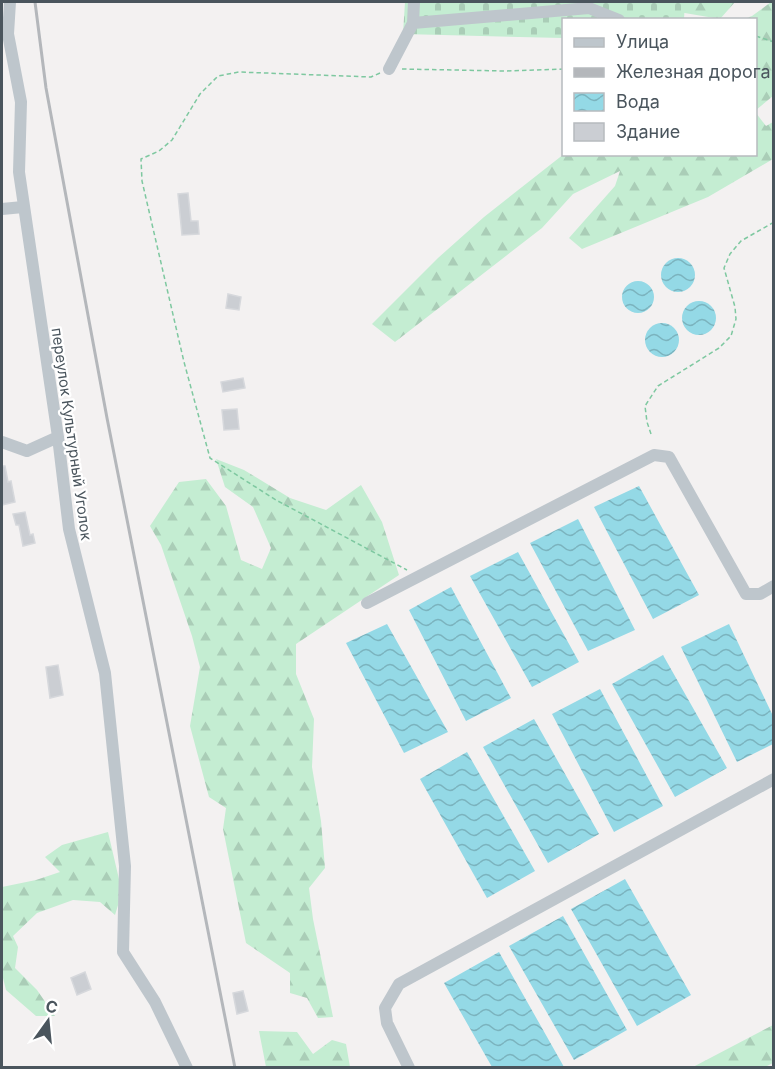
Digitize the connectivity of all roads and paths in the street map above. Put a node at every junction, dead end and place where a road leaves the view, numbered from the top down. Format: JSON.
{"nodes":[{"id":1,"x":10,"y":2,"type":"edge"},
{"id":2,"x":414,"y":2,"type":"edge"},
{"id":3,"x":614,"y":18,"type":"edge"},
{"id":4,"x":413,"y":23,"type":"junction"},
{"id":5,"x":757,"y":36,"type":"edge"},
{"id":6,"x":774,"y":42,"type":"edge"},
{"id":7,"x":389,"y":69,"type":"junction"},
{"id":8,"x":562,"y":69,"type":"edge"},
{"id":9,"x":23,"y":207,"type":"junction"},
{"id":10,"x":2,"y":210,"type":"edge"},
{"id":11,"x":774,"y":222,"type":"edge"},
{"id":12,"x":651,"y":434,"type":"dead end"},
{"id":13,"x":58,"y":437,"type":"junction"},
{"id":14,"x":2,"y":442,"type":"edge"},
{"id":15,"x":419,"y":576,"type":"junction"},
{"id":16,"x":774,"y":586,"type":"edge"},
{"id":17,"x":367,"y":603,"type":"dead end"},
{"id":18,"x":774,"y":779,"type":"edge"},
{"id":19,"x":187,"y":1068,"type":"edge"},
{"id":20,"x":409,"y":1068,"type":"edge"}],
"edges":[{"from":1,"to":9,"type":"street","name":"переулок Культурный Уголок"},
{"from":2,"to":4,"type":"street"},
{"from":3,"to":4,"type":"street"},
{"from":4,"to":7,"type":"street"},
{"from":5,"to":6,"type":"path"},
{"from":7,"to":8,"type":"path"},
{"from":7,"to":15,"type":"path"},
{"from":9,"to":10,"type":"street"},
{"from":9,"to":13,"type":"street","name":"переулок Культурный Уголок"},
{"from":11,"to":12,"type":"path"},
{"from":13,"to":14,"type":"street"},
{"from":13,"to":19,"type":"street","name":"переулок Культурный Уголок"},
{"from":15,"to":16,"type":"street"},
{"from":15,"to":17,"type":"street"},
{"from":18,"to":20,"type":"street"}]}
